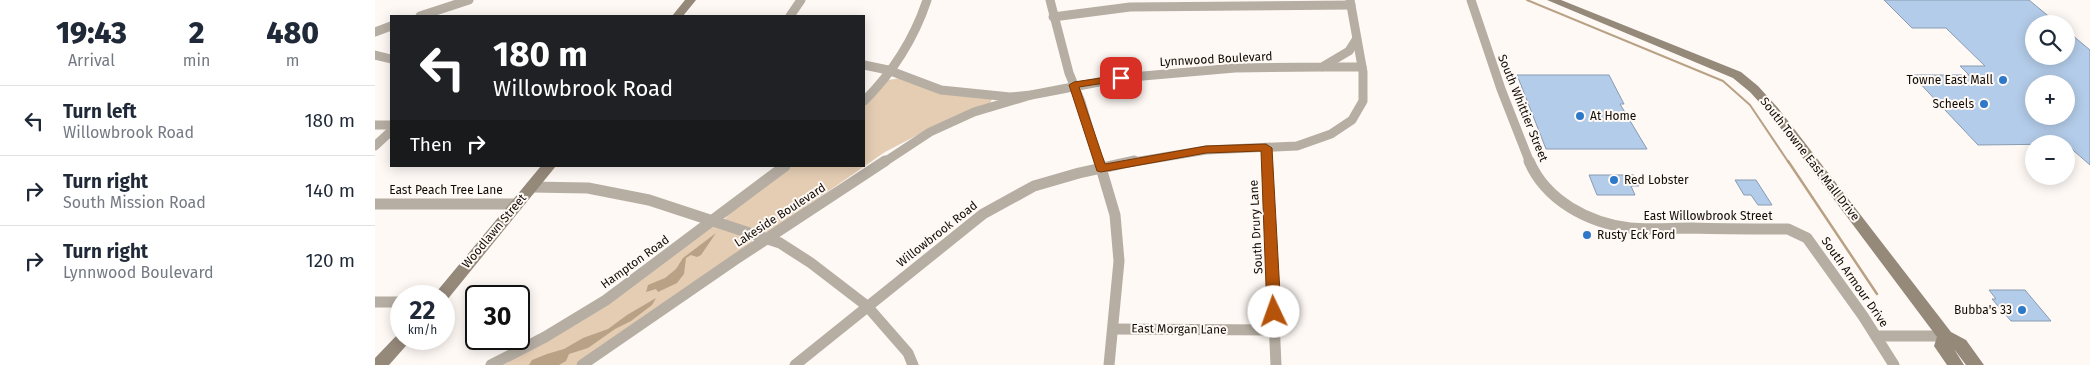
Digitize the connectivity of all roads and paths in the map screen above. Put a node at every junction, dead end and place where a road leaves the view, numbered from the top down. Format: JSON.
{"nodes":[{"id":1,"x":469,"y":0,"type":"edge"},
{"id":2,"x":691,"y":0,"type":"edge"},
{"id":3,"x":801,"y":0,"type":"edge"},
{"id":4,"x":927,"y":0,"type":"edge"},
{"id":5,"x":1049,"y":0,"type":"edge"},
{"id":6,"x":1471,"y":0,"type":"edge"},
{"id":7,"x":1552,"y":0,"type":"edge"},
{"id":8,"x":1351,"y":3,"type":"edge"},
{"id":9,"x":423,"y":15,"type":"edge"},
{"id":10,"x":678,"y":15,"type":"edge"},
{"id":11,"x":791,"y":15,"type":"edge"},
{"id":12,"x":1053,"y":17,"type":"junction"},
{"id":13,"x":390,"y":26,"type":"edge"},
{"id":14,"x":375,"y":32,"type":"edge"},
{"id":15,"x":1356,"y":40,"type":"junction"},
{"id":16,"x":375,"y":56,"type":"edge"},
{"id":17,"x":390,"y":60,"type":"edge"},
{"id":18,"x":865,"y":65,"type":"edge"},
{"id":19,"x":1322,"y":67,"type":"junction"},
{"id":20,"x":1362,"y":67,"type":"junction"},
{"id":21,"x":891,"y":71,"type":"junction"},
{"id":22,"x":1074,"y":85,"type":"junction"},
{"id":23,"x":1031,"y":95,"type":"junction"},
{"id":24,"x":865,"y":100,"type":"edge"},
{"id":25,"x":375,"y":125,"type":"edge"},
{"id":26,"x":390,"y":125,"type":"edge"},
{"id":27,"x":390,"y":132,"type":"edge"},
{"id":28,"x":375,"y":146,"type":"edge"},
{"id":29,"x":1266,"y":148,"type":"junction"},
{"id":30,"x":548,"y":167,"type":"edge"},
{"id":31,"x":784,"y":167,"type":"edge"},
{"id":32,"x":1101,"y":168,"type":"junction"},
{"id":33,"x":531,"y":186,"type":"junction"},
{"id":34,"x":375,"y":204,"type":"edge"},
{"id":35,"x":516,"y":204,"type":"junction"},
{"id":36,"x":713,"y":222,"type":"junction"},
{"id":37,"x":1632,"y":228,"type":"joint"},
{"id":38,"x":1784,"y":228,"type":"joint"},
{"id":39,"x":766,"y":239,"type":"junction"},
{"id":40,"x":450,"y":285,"type":"edge"},
{"id":41,"x":375,"y":302,"type":"edge"},
{"id":42,"x":390,"y":302,"type":"edge"},
{"id":43,"x":867,"y":306,"type":"junction"},
{"id":44,"x":1113,"y":329,"type":"junction"},
{"id":45,"x":1275,"y":330,"type":"junction"},
{"id":46,"x":1876,"y":336,"type":"junction"},
{"id":47,"x":1945,"y":336,"type":"junction"},
{"id":48,"x":394,"y":350,"type":"edge"},
{"id":49,"x":397,"y":350,"type":"edge"},
{"id":50,"x":379,"y":365,"type":"edge"},
{"id":51,"x":387,"y":365,"type":"edge"},
{"id":52,"x":491,"y":365,"type":"edge"},
{"id":53,"x":582,"y":365,"type":"edge"},
{"id":54,"x":795,"y":365,"type":"edge"},
{"id":55,"x":913,"y":365,"type":"edge"},
{"id":56,"x":1109,"y":365,"type":"edge"},
{"id":57,"x":1277,"y":365,"type":"edge"},
{"id":58,"x":1894,"y":365,"type":"edge"},
{"id":59,"x":1956,"y":365,"type":"edge"},
{"id":60,"x":1976,"y":365,"type":"edge"}],
"edges":[{"from":1,"to":9,"type":"street"},
{"from":2,"to":10,"type":"main road"},
{"from":3,"to":11,"type":"street"},
{"from":4,"to":21,"type":"street"},
{"from":5,"to":12,"type":"street"},
{"from":6,"to":37,"type":"street","name":"South Whittier Street"},
{"from":7,"to":47,"type":"street","name":"South Towne East Mall Drive"},
{"from":8,"to":12,"type":"street"},
{"from":8,"to":15,"type":"street","name":"Willowbrook Road"},
{"from":12,"to":22,"type":"street"},
{"from":13,"to":14,"type":"street"},
{"from":15,"to":19,"type":"street","name":"Lynnwood Boulevard"},
{"from":15,"to":20,"type":"street","name":"Willowbrook Road"},
{"from":16,"to":17,"type":"street"},
{"from":18,"to":21,"type":"street","name":"Lynnwood Boulevard"},
{"from":19,"to":20,"type":"street"},
{"from":19,"to":22,"type":"street","name":"Lynnwood Boulevard"},
{"from":20,"to":29,"type":"street","name":"Willowbrook Road"},
{"from":21,"to":23,"type":"street","name":"Lynnwood Boulevard"},
{"from":21,"to":24,"type":"street"},
{"from":22,"to":23,"type":"street","name":"Lynnwood Boulevard"},
{"from":22,"to":32,"type":"street"},
{"from":23,"to":39,"type":"street","name":"Lakeside Boulevard"},
{"from":25,"to":26,"type":"street"},
{"from":27,"to":28,"type":"street"},
{"from":29,"to":32,"type":"street","name":"Willowbrook Road"},
{"from":29,"to":45,"type":"street","name":"South Drury Lane"},
{"from":30,"to":33,"type":"main road","name":"Woodlawn Street"},
{"from":31,"to":36,"type":"street","name":"Hampton Road"},
{"from":32,"to":43,"type":"street","name":"Willowbrook Road"},
{"from":32,"to":44,"type":"street"},
{"from":33,"to":35,"type":"main road","name":"Woodlawn Street"},
{"from":33,"to":36,"type":"street"},
{"from":34,"to":35,"type":"street","name":"East Peach Tree Lane"},
{"from":35,"to":40,"type":"main road","name":"Woodlawn Street"},
{"from":36,"to":39,"type":"street"},
{"from":36,"to":52,"type":"street","name":"Hampton Road"},
{"from":37,"to":38,"type":"street","name":"East Willowbrook Street"},
{"from":38,"to":46,"type":"street","name":"South Armour Drive"},
{"from":39,"to":43,"type":"street"},
{"from":39,"to":53,"type":"street","name":"Lakeside Boulevard"},
{"from":41,"to":42,"type":"street"},
{"from":43,"to":54,"type":"street","name":"Willowbrook Road"},
{"from":43,"to":55,"type":"street"},
{"from":44,"to":45,"type":"street","name":"East Morgan Lane"},
{"from":44,"to":56,"type":"street"},
{"from":45,"to":57,"type":"street","name":"South Drury Lane"},
{"from":46,"to":47,"type":"street"},
{"from":46,"to":58,"type":"street","name":"South Armour Drive"},
{"from":47,"to":59,"type":"main road","name":"South Towne East Mall Drive"},
{"from":47,"to":60,"type":"main road","name":"South Towne East Mall Drive"},
{"from":48,"to":50,"type":"main road"},
{"from":49,"to":51,"type":"main road"}]}
